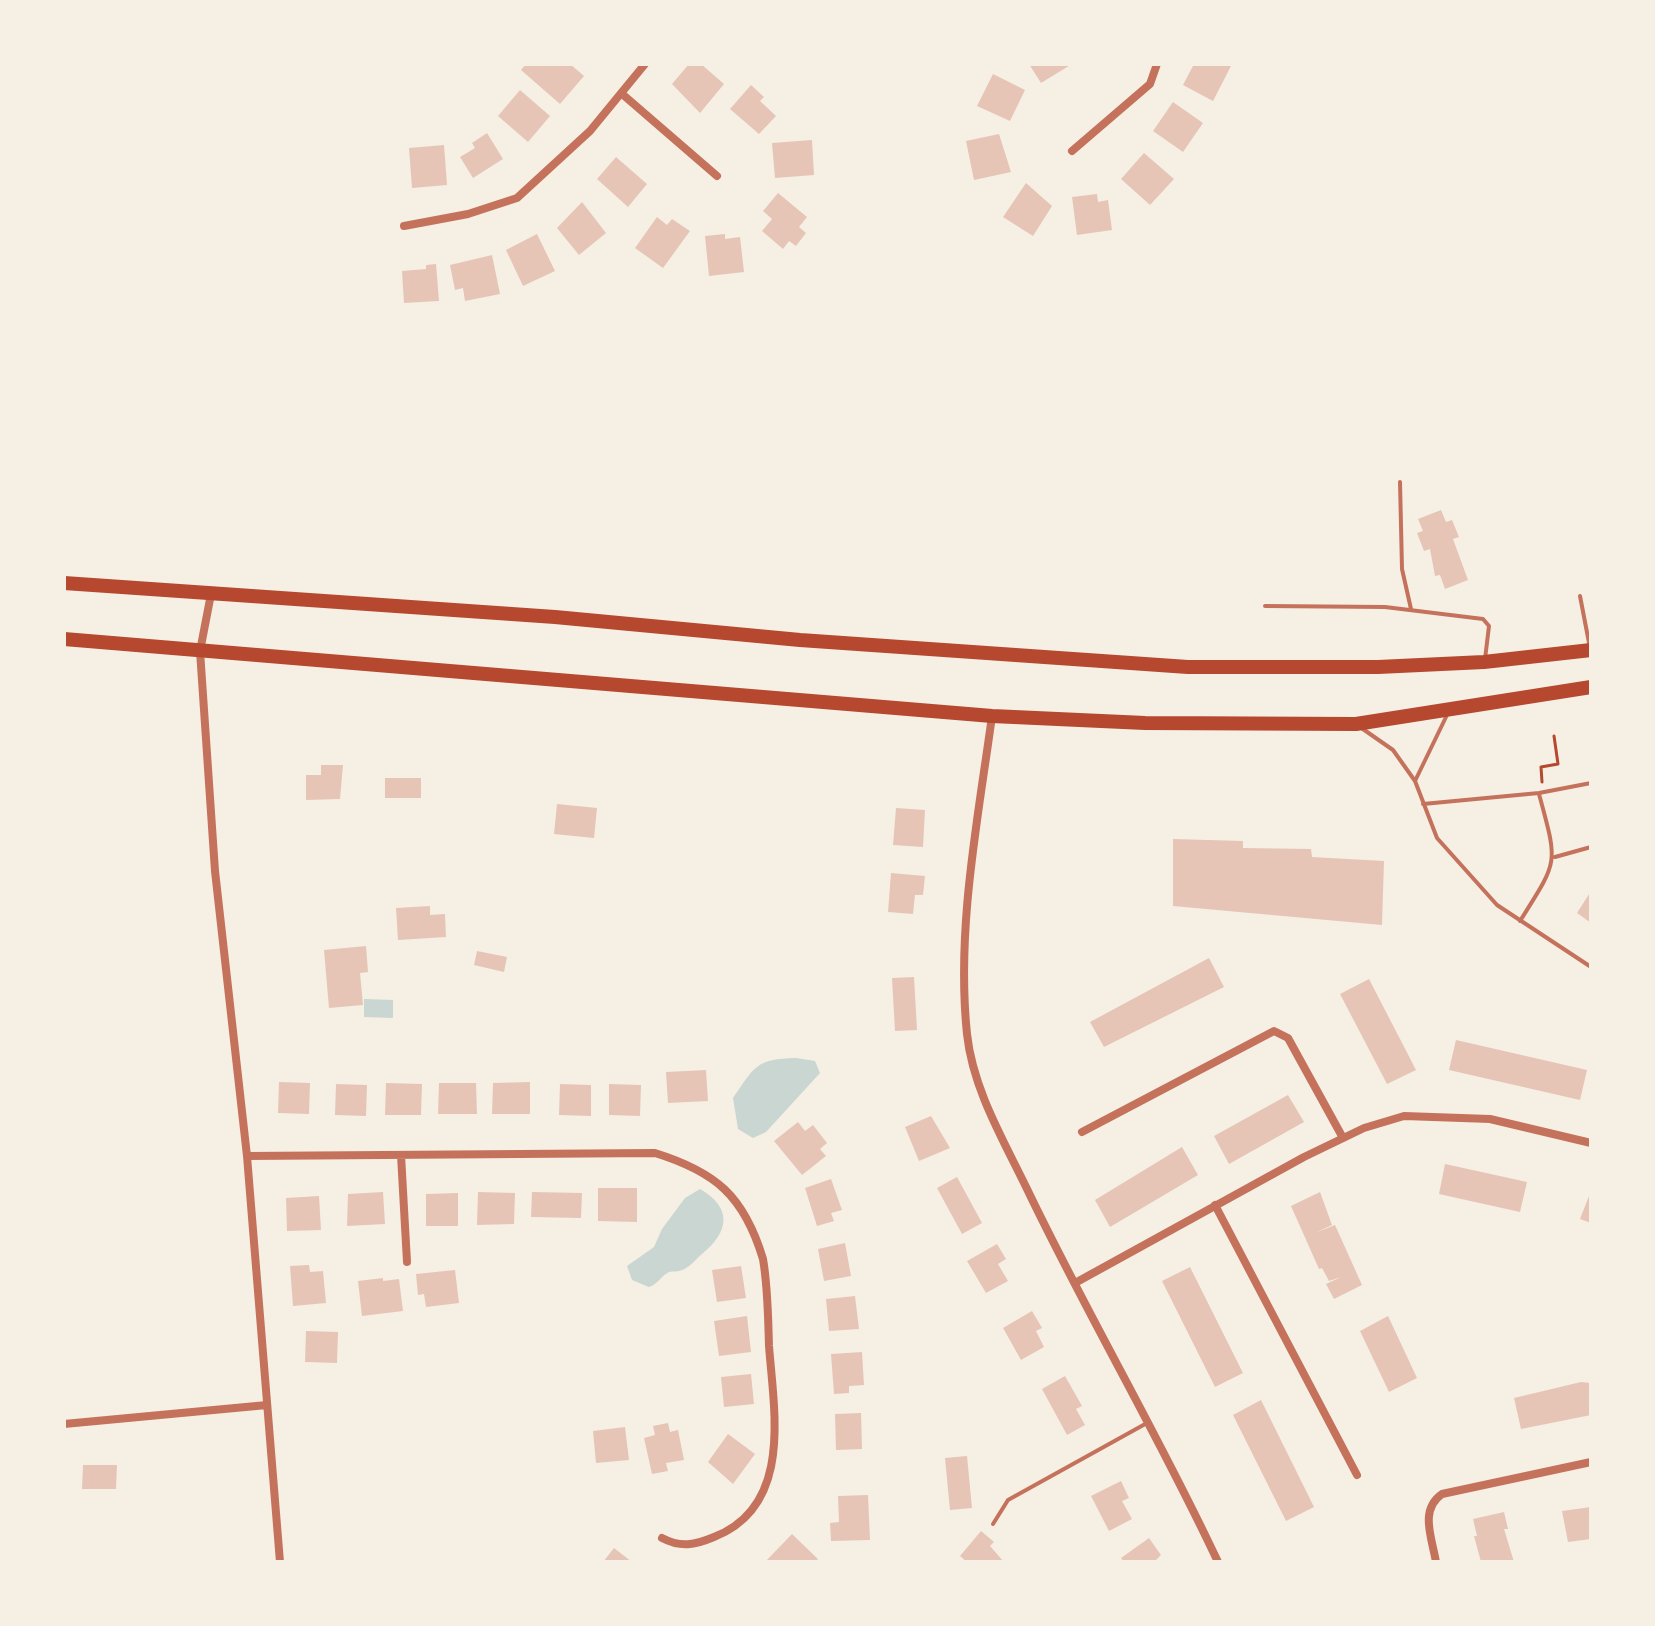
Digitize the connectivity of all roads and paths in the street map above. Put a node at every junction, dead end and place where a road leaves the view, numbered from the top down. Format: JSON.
{"nodes":[{"id":1,"x":645,"y":64,"type":"edge"},
{"id":2,"x":1157,"y":64,"type":"edge"},
{"id":3,"x":621,"y":93,"type":"junction"},
{"id":4,"x":1072,"y":151,"type":"dead end"},
{"id":5,"x":717,"y":176,"type":"dead end"},
{"id":6,"x":404,"y":226,"type":"dead end"},
{"id":7,"x":1400,"y":482,"type":"dead end"},
{"id":8,"x":64,"y":583,"type":"edge"},
{"id":9,"x":211,"y":594,"type":"junction"},
{"id":10,"x":1580,"y":596,"type":"dead end"},
{"id":11,"x":1265,"y":606,"type":"dead end"},
{"id":12,"x":1411,"y":609,"type":"junction"},
{"id":13,"x":64,"y":639,"type":"edge"},
{"id":14,"x":1591,"y":650,"type":"edge"},
{"id":15,"x":200,"y":651,"type":"junction"},
{"id":16,"x":1484,"y":662,"type":"junction"},
{"id":17,"x":1591,"y":687,"type":"edge"},
{"id":18,"x":1449,"y":712,"type":"junction"},
{"id":19,"x":992,"y":716,"type":"junction"},
{"id":20,"x":1356,"y":724,"type":"junction"},
{"id":21,"x":1554,"y":736,"type":"dead end"},
{"id":22,"x":1415,"y":781,"type":"junction"},
{"id":23,"x":1591,"y":783,"type":"edge"},
{"id":24,"x":1541,"y":793,"type":"junction"},
{"id":25,"x":1422,"y":804,"type":"junction"},
{"id":26,"x":1591,"y":847,"type":"edge"},
{"id":27,"x":1555,"y":857,"type":"junction"},
{"id":28,"x":1520,"y":921,"type":"junction"},
{"id":29,"x":1591,"y":967,"type":"edge"},
{"id":30,"x":1082,"y":1132,"type":"dead end"},
{"id":31,"x":1343,"y":1138,"type":"junction"},
{"id":32,"x":1591,"y":1143,"type":"edge"},
{"id":33,"x":401,"y":1155,"type":"junction"},
{"id":34,"x":247,"y":1156,"type":"junction"},
{"id":35,"x":1215,"y":1205,"type":"junction"},
{"id":36,"x":407,"y":1262,"type":"dead end"},
{"id":37,"x":1075,"y":1283,"type":"junction"},
{"id":38,"x":267,"y":1405,"type":"junction"},
{"id":39,"x":1147,"y":1423,"type":"junction"},
{"id":40,"x":64,"y":1424,"type":"edge"},
{"id":41,"x":1591,"y":1462,"type":"edge"},
{"id":42,"x":1357,"y":1475,"type":"dead end"},
{"id":43,"x":993,"y":1524,"type":"dead end"},
{"id":44,"x":662,"y":1538,"type":"dead end"},
{"id":45,"x":280,"y":1562,"type":"edge"},
{"id":46,"x":1218,"y":1562,"type":"edge"},
{"id":47,"x":1436,"y":1562,"type":"edge"}],
"edges":[{"from":1,"to":3,"type":"street"},
{"from":2,"to":4,"type":"street"},
{"from":3,"to":5,"type":"street"},
{"from":3,"to":6,"type":"street"},
{"from":7,"to":12,"type":"lane"},
{"from":8,"to":9,"type":"highway"},
{"from":9,"to":15,"type":"street"},
{"from":9,"to":16,"type":"highway"},
{"from":10,"to":14,"type":"lane"},
{"from":11,"to":12,"type":"lane"},
{"from":12,"to":16,"type":"lane"},
{"from":13,"to":15,"type":"highway"},
{"from":14,"to":16,"type":"highway"},
{"from":15,"to":19,"type":"highway"},
{"from":15,"to":34,"type":"street"},
{"from":17,"to":18,"type":"highway"},
{"from":18,"to":20,"type":"highway"},
{"from":18,"to":22,"type":"lane"},
{"from":19,"to":20,"type":"highway"},
{"from":19,"to":37,"type":"street"},
{"from":20,"to":22,"type":"lane"},
{"from":21,"to":24,"type":"path"},
{"from":22,"to":25,"type":"lane"},
{"from":23,"to":24,"type":"lane"},
{"from":24,"to":25,"type":"lane"},
{"from":24,"to":27,"type":"lane"},
{"from":25,"to":28,"type":"lane"},
{"from":26,"to":27,"type":"lane"},
{"from":27,"to":28,"type":"lane"},
{"from":28,"to":29,"type":"lane"},
{"from":30,"to":31,"type":"street"},
{"from":31,"to":32,"type":"street"},
{"from":31,"to":35,"type":"street"},
{"from":33,"to":34,"type":"street"},
{"from":33,"to":36,"type":"street"},
{"from":33,"to":44,"type":"street"},
{"from":34,"to":38,"type":"street"},
{"from":35,"to":37,"type":"street"},
{"from":35,"to":42,"type":"street"},
{"from":37,"to":39,"type":"street"},
{"from":38,"to":40,"type":"street"},
{"from":38,"to":45,"type":"street"},
{"from":39,"to":43,"type":"lane"},
{"from":39,"to":46,"type":"street"},
{"from":41,"to":47,"type":"street"}]}
